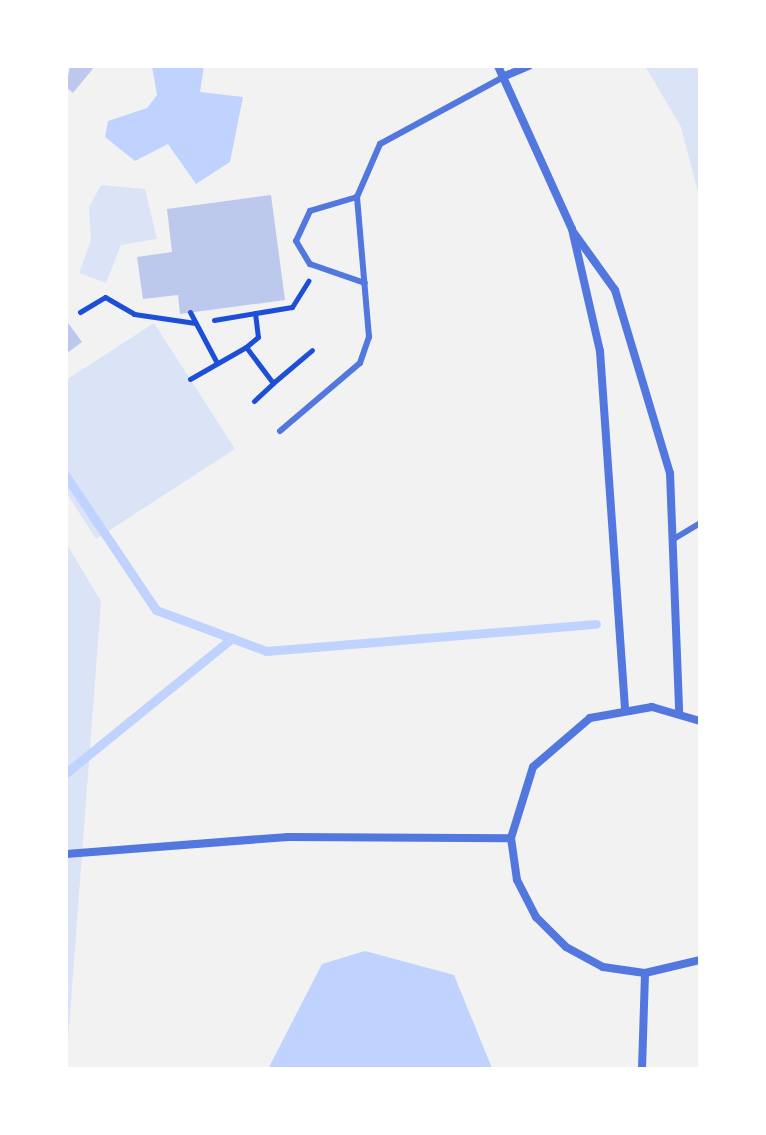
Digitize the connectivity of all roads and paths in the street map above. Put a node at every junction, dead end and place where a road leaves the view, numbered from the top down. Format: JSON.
{"nodes":[{"id":1,"x":498,"y":66,"type":"edge"},
{"id":2,"x":529,"y":66,"type":"edge"},
{"id":3,"x":505,"y":76,"type":"junction"},
{"id":4,"x":357,"y":197,"type":"junction"},
{"id":5,"x":572,"y":229,"type":"junction"},
{"id":6,"x":310,"y":264,"type":"junction"},
{"id":7,"x":365,"y":283,"type":"junction"},
{"id":8,"x":80,"y":312,"type":"dead end"},
{"id":9,"x":190,"y":312,"type":"dead end"},
{"id":10,"x":255,"y":313,"type":"junction"},
{"id":11,"x":214,"y":320,"type":"dead end"},
{"id":12,"x":195,"y":323,"type":"junction"},
{"id":13,"x":246,"y":347,"type":"junction"},
{"id":14,"x":312,"y":350,"type":"dead end"},
{"id":15,"x":217,"y":363,"type":"junction"},
{"id":16,"x":190,"y":379,"type":"dead end"},
{"id":17,"x":273,"y":383,"type":"junction"},
{"id":18,"x":254,"y":401,"type":"dead end"},
{"id":19,"x":280,"y":431,"type":"dead end"},
{"id":20,"x":700,"y":523,"type":"edge"},
{"id":21,"x":672,"y":540,"type":"junction"},
{"id":22,"x":625,"y":708,"type":"junction"},
{"id":23,"x":679,"y":711,"type":"junction"},
{"id":24,"x":700,"y":721,"type":"edge"},
{"id":25,"x":511,"y":838,"type":"junction"},
{"id":26,"x":66,"y":854,"type":"edge"},
{"id":27,"x":700,"y":960,"type":"edge"},
{"id":28,"x":645,"y":973,"type":"junction"},
{"id":29,"x":642,"y":1069,"type":"edge"}],
"edges":[{"from":1,"to":3,"type":"street"},
{"from":2,"to":3,"type":"street"},
{"from":3,"to":4,"type":"lane"},
{"from":3,"to":5,"type":"street"},
{"from":4,"to":6,"type":"lane"},
{"from":4,"to":7,"type":"lane"},
{"from":5,"to":21,"type":"street"},
{"from":5,"to":22,"type":"street"},
{"from":6,"to":7,"type":"lane"},
{"from":6,"to":10,"type":"path"},
{"from":7,"to":19,"type":"lane"},
{"from":8,"to":12,"type":"path"},
{"from":9,"to":12,"type":"path"},
{"from":10,"to":11,"type":"path"},
{"from":10,"to":13,"type":"path"},
{"from":12,"to":15,"type":"path"},
{"from":13,"to":15,"type":"path"},
{"from":13,"to":17,"type":"path"},
{"from":14,"to":17,"type":"path"},
{"from":15,"to":16,"type":"path"},
{"from":17,"to":18,"type":"path"},
{"from":20,"to":21,"type":"lane"},
{"from":21,"to":23,"type":"street"},
{"from":22,"to":23,"type":"street"},
{"from":22,"to":25,"type":"street"},
{"from":23,"to":24,"type":"street"},
{"from":25,"to":26,"type":"street"},
{"from":25,"to":28,"type":"street"},
{"from":27,"to":28,"type":"street"},
{"from":28,"to":29,"type":"street"}]}
